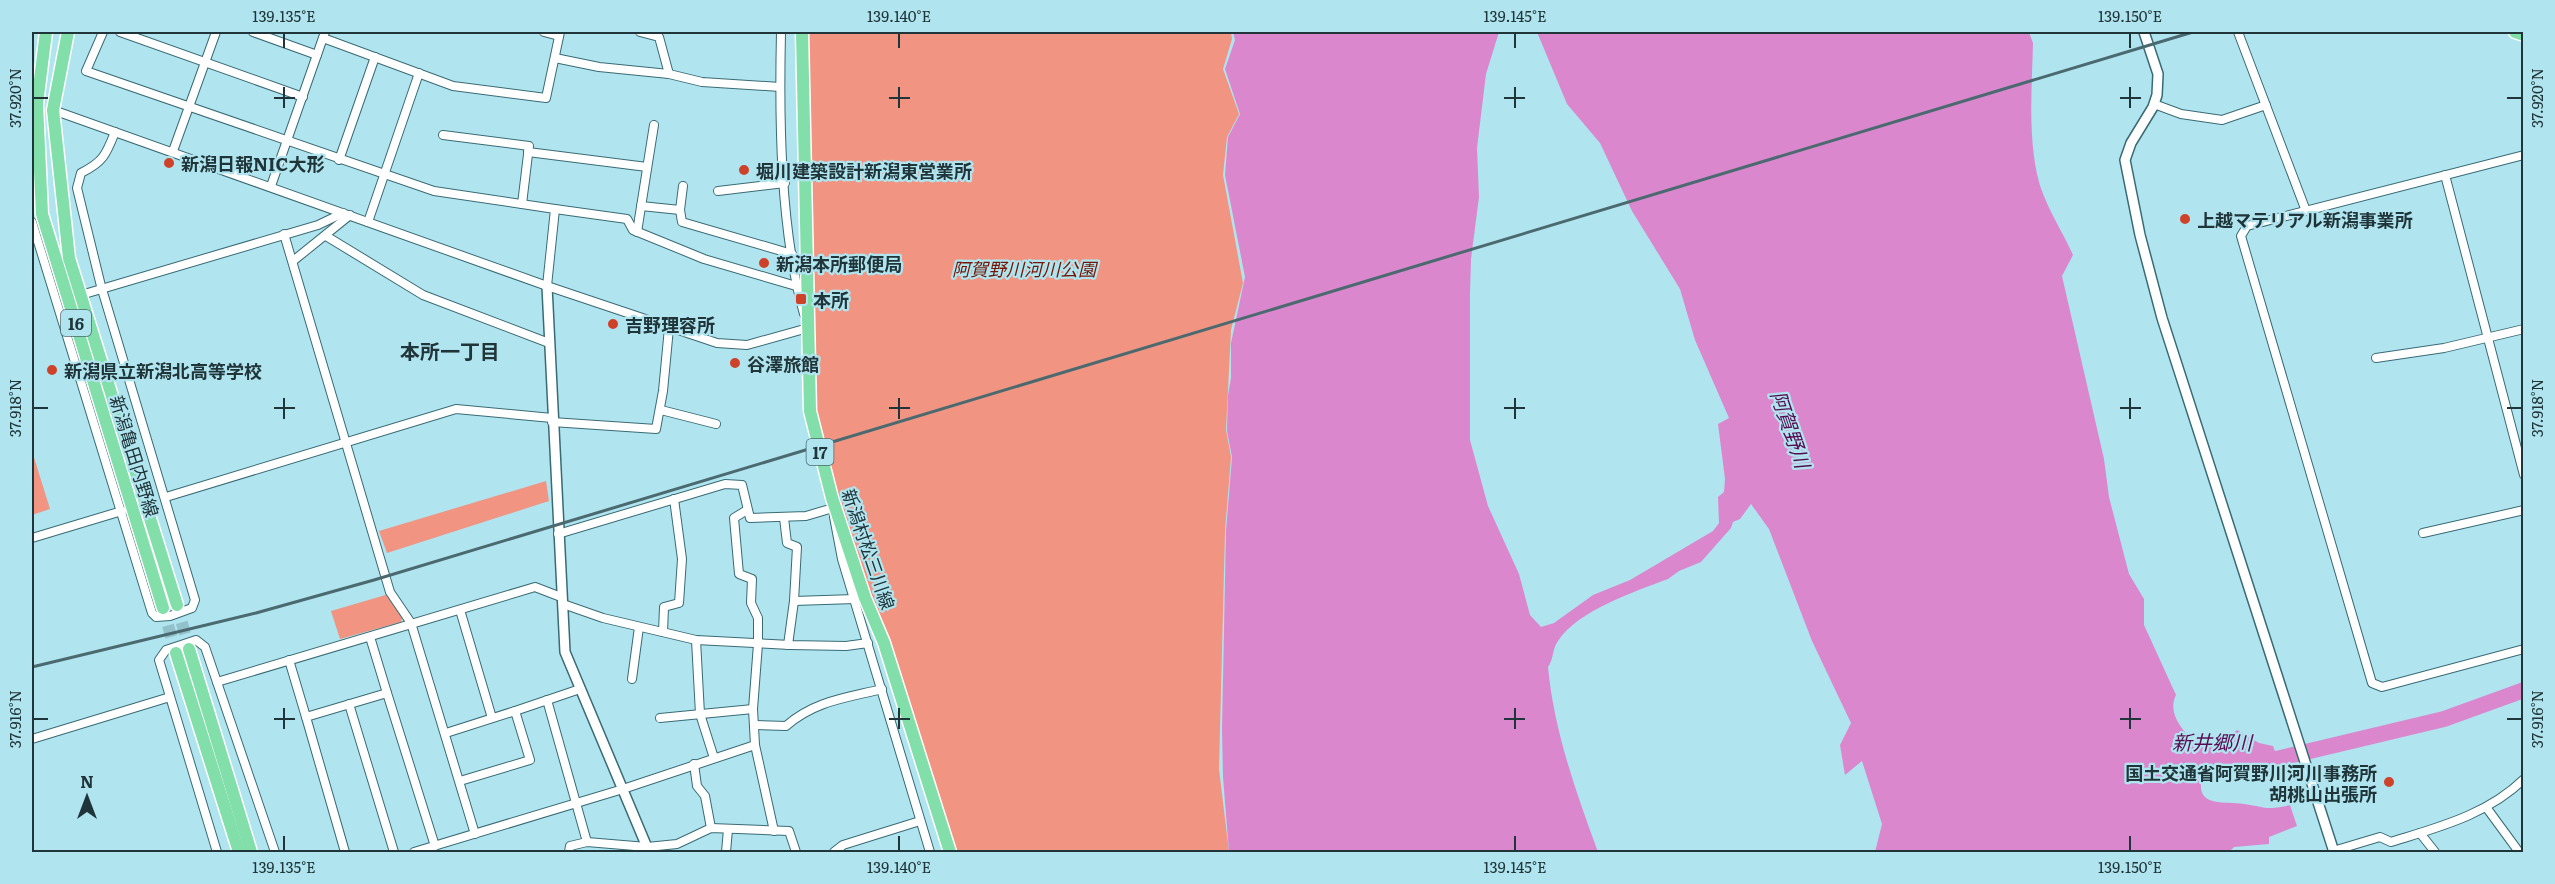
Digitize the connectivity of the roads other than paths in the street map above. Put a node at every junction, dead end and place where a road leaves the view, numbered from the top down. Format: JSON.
{"nodes":[{"id":1,"x":46,"y":32,"type":"edge"},
{"id":2,"x":68,"y":32,"type":"edge"},
{"id":3,"x":103,"y":32,"type":"edge"},
{"id":4,"x":120,"y":32,"type":"edge"},
{"id":5,"x":216,"y":32,"type":"edge"},
{"id":6,"x":253,"y":32,"type":"edge"},
{"id":7,"x":544,"y":32,"type":"edge"},
{"id":8,"x":640,"y":32,"type":"edge"},
{"id":9,"x":781,"y":32,"type":"edge"},
{"id":10,"x":802,"y":32,"type":"edge"},
{"id":11,"x":2144,"y":32,"type":"edge"},
{"id":12,"x":2238,"y":32,"type":"edge"},
{"id":13,"x":2515,"y":32,"type":"edge"},
{"id":14,"x":560,"y":34,"type":"edge"},
{"id":15,"x":324,"y":35,"type":"edge"},
{"id":16,"x":2523,"y":35,"type":"edge"},
{"id":17,"x":317,"y":55,"type":"junction"},
{"id":18,"x":375,"y":57,"type":"junction"},
{"id":19,"x":555,"y":58,"type":"junction"},
{"id":20,"x":204,"y":64,"type":"junction"},
{"id":21,"x":419,"y":73,"type":"junction"},
{"id":22,"x":669,"y":74,"type":"junction"},
{"id":23,"x":780,"y":87,"type":"junction"},
{"id":24,"x":303,"y":97,"type":"junction"},
{"id":25,"x":2154,"y":104,"type":"junction"},
{"id":26,"x":2266,"y":105,"type":"junction"},
{"id":27,"x":189,"y":109,"type":"junction"},
{"id":28,"x":53,"y":110,"type":"junction"},
{"id":29,"x":654,"y":125,"type":"dead end"},
{"id":30,"x":115,"y":132,"type":"junction"},
{"id":31,"x":443,"y":135,"type":"dead end"},
{"id":32,"x":288,"y":140,"type":"junction"},
{"id":33,"x":173,"y":151,"type":"junction"},
{"id":34,"x":528,"y":152,"type":"junction"},
{"id":35,"x":2523,"y":155,"type":"edge"},
{"id":36,"x":339,"y":160,"type":"junction"},
{"id":37,"x":647,"y":167,"type":"junction"},
{"id":38,"x":383,"y":174,"type":"junction"},
{"id":39,"x":2445,"y":175,"type":"junction"},
{"id":40,"x":785,"y":183,"type":"junction"},
{"id":41,"x":271,"y":186,"type":"junction"},
{"id":42,"x":683,"y":186,"type":"dead end"},
{"id":43,"x":718,"y":191,"type":"dead end"},
{"id":44,"x":522,"y":204,"type":"junction"},
{"id":45,"x":641,"y":206,"type":"junction"},
{"id":46,"x":555,"y":209,"type":"junction"},
{"id":47,"x":680,"y":210,"type":"junction"},
{"id":48,"x":2306,"y":211,"type":"junction"},
{"id":49,"x":346,"y":214,"type":"junction"},
{"id":50,"x":32,"y":222,"type":"edge"},
{"id":51,"x":368,"y":222,"type":"junction"},
{"id":52,"x":637,"y":232,"type":"junction"},
{"id":53,"x":284,"y":234,"type":"junction"},
{"id":54,"x":326,"y":236,"type":"junction"},
{"id":55,"x":792,"y":254,"type":"junction"},
{"id":56,"x":293,"y":261,"type":"junction"},
{"id":57,"x":547,"y":286,"type":"junction"},
{"id":58,"x":796,"y":286,"type":"junction"},
{"id":59,"x":102,"y":289,"type":"junction"},
{"id":60,"x":81,"y":295,"type":"junction"},
{"id":61,"x":669,"y":328,"type":"junction"},
{"id":62,"x":808,"y":328,"type":"junction"},
{"id":63,"x":2523,"y":329,"type":"edge"},
{"id":64,"x":2487,"y":338,"type":"junction"},
{"id":65,"x":549,"y":343,"type":"junction"},
{"id":66,"x":2376,"y":358,"type":"dead end"},
{"id":67,"x":661,"y":410,"type":"junction"},
{"id":68,"x":552,"y":420,"type":"junction"},
{"id":69,"x":716,"y":424,"type":"dead end"},
{"id":70,"x":347,"y":444,"type":"junction"},
{"id":71,"x":2523,"y":475,"type":"edge"},
{"id":72,"x":166,"y":497,"type":"junction"},
{"id":73,"x":674,"y":499,"type":"junction"},
{"id":74,"x":832,"y":503,"type":"junction"},
{"id":75,"x":747,"y":510,"type":"junction"},
{"id":76,"x":2523,"y":510,"type":"edge"},
{"id":77,"x":122,"y":511,"type":"junction"},
{"id":78,"x":784,"y":518,"type":"junction"},
{"id":79,"x":2423,"y":533,"type":"dead end"},
{"id":80,"x":558,"y":534,"type":"junction"},
{"id":81,"x":32,"y":538,"type":"edge"},
{"id":82,"x":855,"y":599,"type":"junction"},
{"id":83,"x":562,"y":600,"type":"junction"},
{"id":84,"x":795,"y":601,"type":"junction"},
{"id":85,"x":177,"y":605,"type":"tunnel mouth"},
{"id":86,"x":163,"y":608,"type":"tunnel mouth"},
{"id":87,"x":460,"y":610,"type":"junction"},
{"id":88,"x":411,"y":623,"type":"junction"},
{"id":89,"x":639,"y":627,"type":"junction"},
{"id":90,"x":663,"y":632,"type":"junction"},
{"id":91,"x":370,"y":637,"type":"junction"},
{"id":92,"x":696,"y":640,"type":"junction"},
{"id":93,"x":868,"y":643,"type":"junction"},
{"id":94,"x":758,"y":644,"type":"junction"},
{"id":95,"x":788,"y":645,"type":"junction"},
{"id":96,"x":189,"y":649,"type":"tunnel mouth"},
{"id":97,"x":2523,"y":649,"type":"edge"},
{"id":98,"x":176,"y":653,"type":"tunnel mouth"},
{"id":99,"x":289,"y":660,"type":"junction"},
{"id":100,"x":632,"y":679,"type":"dead end"},
{"id":101,"x":217,"y":682,"type":"junction"},
{"id":102,"x":580,"y":689,"type":"junction"},
{"id":103,"x":882,"y":689,"type":"junction"},
{"id":104,"x":387,"y":693,"type":"junction"},
{"id":105,"x":170,"y":697,"type":"junction"},
{"id":106,"x":547,"y":700,"type":"junction"},
{"id":107,"x":349,"y":704,"type":"junction"},
{"id":108,"x":753,"y":709,"type":"junction"},
{"id":109,"x":515,"y":711,"type":"junction"},
{"id":110,"x":700,"y":714,"type":"junction"},
{"id":111,"x":306,"y":717,"type":"junction"},
{"id":112,"x":492,"y":718,"type":"junction"},
{"id":113,"x":660,"y":718,"type":"dead end"},
{"id":114,"x":754,"y":726,"type":"junction"},
{"id":115,"x":446,"y":733,"type":"junction"},
{"id":116,"x":32,"y":739,"type":"edge"},
{"id":117,"x":755,"y":745,"type":"junction"},
{"id":118,"x":714,"y":758,"type":"junction"},
{"id":119,"x":694,"y":764,"type":"junction"},
{"id":120,"x":2523,"y":779,"type":"edge"},
{"id":121,"x":460,"y":781,"type":"junction"},
{"id":122,"x":622,"y":789,"type":"junction"},
{"id":123,"x":575,"y":804,"type":"junction"},
{"id":124,"x":2486,"y":807,"type":"junction"},
{"id":125,"x":920,"y":821,"type":"junction"},
{"id":126,"x":711,"y":828,"type":"junction"},
{"id":127,"x":728,"y":829,"type":"junction"},
{"id":128,"x":774,"y":831,"type":"junction"},
{"id":129,"x":2420,"y":833,"type":"junction"},
{"id":130,"x":475,"y":834,"type":"junction"},
{"id":131,"x":587,"y":842,"type":"junction"},
{"id":132,"x":435,"y":846,"type":"junction"},
{"id":133,"x":648,"y":850,"type":"edge"},
{"id":134,"x":217,"y":852,"type":"edge"},
{"id":135,"x":238,"y":852,"type":"edge"},
{"id":136,"x":251,"y":852,"type":"edge"},
{"id":137,"x":275,"y":852,"type":"edge"},
{"id":138,"x":345,"y":852,"type":"edge"},
{"id":139,"x":394,"y":852,"type":"edge"},
{"id":140,"x":414,"y":852,"type":"edge"},
{"id":141,"x":570,"y":852,"type":"edge"},
{"id":142,"x":726,"y":852,"type":"edge"},
{"id":143,"x":796,"y":852,"type":"edge"},
{"id":144,"x":834,"y":852,"type":"edge"},
{"id":145,"x":930,"y":852,"type":"edge"},
{"id":146,"x":950,"y":852,"type":"edge"},
{"id":147,"x":2334,"y":852,"type":"edge"},
{"id":148,"x":2435,"y":852,"type":"edge"},
{"id":149,"x":2519,"y":852,"type":"edge"}],
"edges":[{"from":1,"to":86,"type":"main road","name":"新潟亀田内野線","number":"16"},
{"from":2,"to":28,"type":"main road","name":"新潟亀田内野線","number":"16"},
{"from":3,"to":27,"type":"street"},
{"from":4,"to":20,"type":"street"},
{"from":5,"to":20,"type":"street"},
{"from":6,"to":17,"type":"street"},
{"from":7,"to":14,"type":"street"},
{"from":8,"to":22,"type":"street"},
{"from":9,"to":23,"type":"street"},
{"from":10,"to":62,"type":"main road","name":"新潟村松三川線","number":"17"},
{"from":11,"to":25,"type":"street"},
{"from":12,"to":26,"type":"street"},
{"from":13,"to":16,"type":"main road"},
{"from":14,"to":19,"type":"street"},
{"from":15,"to":17,"type":"street"},
{"from":15,"to":18,"type":"street"},
{"from":17,"to":24,"type":"street"},
{"from":18,"to":21,"type":"street"},
{"from":18,"to":36,"type":"street"},
{"from":19,"to":21,"type":"street"},
{"from":19,"to":22,"type":"street"},
{"from":20,"to":24,"type":"street"},
{"from":20,"to":27,"type":"street"},
{"from":21,"to":38,"type":"street"},
{"from":22,"to":23,"type":"street"},
{"from":23,"to":40,"type":"street"},
{"from":24,"to":32,"type":"street"},
{"from":25,"to":26,"type":"street"},
{"from":25,"to":147,"type":"street"},
{"from":26,"to":48,"type":"street"},
{"from":27,"to":32,"type":"street"},
{"from":27,"to":33,"type":"street"},
{"from":28,"to":30,"type":"street"},
{"from":28,"to":60,"type":"main road","name":"新潟亀田内野線","number":"16"},
{"from":29,"to":37,"type":"street"},
{"from":30,"to":33,"type":"street"},
{"from":30,"to":59,"type":"street"},
{"from":31,"to":34,"type":"street"},
{"from":32,"to":36,"type":"street"},
{"from":32,"to":41,"type":"street"},
{"from":33,"to":41,"type":"street"},
{"from":34,"to":37,"type":"street"},
{"from":34,"to":44,"type":"street"},
{"from":35,"to":39,"type":"street"},
{"from":36,"to":38,"type":"street"},
{"from":37,"to":45,"type":"street"},
{"from":38,"to":44,"type":"street"},
{"from":38,"to":51,"type":"street"},
{"from":39,"to":48,"type":"street"},
{"from":39,"to":64,"type":"street"},
{"from":40,"to":43,"type":"street"},
{"from":40,"to":55,"type":"street"},
{"from":41,"to":49,"type":"street"},
{"from":42,"to":47,"type":"street"},
{"from":44,"to":46,"type":"street"},
{"from":45,"to":47,"type":"street"},
{"from":45,"to":52,"type":"street"},
{"from":46,"to":52,"type":"street"},
{"from":46,"to":57,"type":"street"},
{"from":47,"to":55,"type":"street"},
{"from":48,"to":97,"type":"street"},
{"from":49,"to":51,"type":"street"},
{"from":49,"to":53,"type":"street"},
{"from":49,"to":54,"type":"street"},
{"from":50,"to":77,"type":"street"},
{"from":51,"to":57,"type":"street"},
{"from":52,"to":58,"type":"street"},
{"from":53,"to":56,"type":"street"},
{"from":53,"to":59,"type":"street"},
{"from":54,"to":56,"type":"street"},
{"from":54,"to":65,"type":"street"},
{"from":55,"to":58,"type":"street"},
{"from":56,"to":70,"type":"street"},
{"from":57,"to":61,"type":"street"},
{"from":57,"to":65,"type":"street"},
{"from":58,"to":62,"type":"street"},
{"from":59,"to":60,"type":"street"},
{"from":59,"to":72,"type":"street"},
{"from":60,"to":85,"type":"main road","name":"新潟亀田内野線","number":"16"},
{"from":61,"to":62,"type":"street"},
{"from":61,"to":67,"type":"street"},
{"from":62,"to":74,"type":"main road","name":"新潟村松三川線","number":"17"},
{"from":63,"to":64,"type":"street"},
{"from":64,"to":66,"type":"street"},
{"from":64,"to":71,"type":"street"},
{"from":65,"to":68,"type":"street"},
{"from":67,"to":68,"type":"street"},
{"from":67,"to":69,"type":"street"},
{"from":68,"to":70,"type":"street"},
{"from":68,"to":80,"type":"street"},
{"from":70,"to":72,"type":"street"},
{"from":70,"to":88,"type":"street"},
{"from":72,"to":77,"type":"street"},
{"from":73,"to":75,"type":"street"},
{"from":73,"to":80,"type":"street"},
{"from":73,"to":90,"type":"street"},
{"from":74,"to":78,"type":"street"},
{"from":74,"to":82,"type":"street"},
{"from":74,"to":146,"type":"main road","name":"新潟村松三川線","number":"17"},
{"from":75,"to":78,"type":"street"},
{"from":75,"to":94,"type":"street"},
{"from":76,"to":79,"type":"street"},
{"from":77,"to":81,"type":"street"},
{"from":78,"to":84,"type":"street"},
{"from":80,"to":83,"type":"street"},
{"from":82,"to":84,"type":"street"},
{"from":82,"to":93,"type":"street"},
{"from":83,"to":87,"type":"street"},
{"from":83,"to":89,"type":"street"},
{"from":83,"to":102,"type":"street"},
{"from":84,"to":95,"type":"street"},
{"from":87,"to":88,"type":"street"},
{"from":87,"to":112,"type":"street"},
{"from":88,"to":91,"type":"street"},
{"from":88,"to":115,"type":"street"},
{"from":89,"to":90,"type":"street"},
{"from":89,"to":100,"type":"street"},
{"from":90,"to":92,"type":"street"},
{"from":91,"to":99,"type":"street"},
{"from":91,"to":104,"type":"street"},
{"from":92,"to":94,"type":"street"},
{"from":92,"to":110,"type":"street"},
{"from":93,"to":95,"type":"street"},
{"from":93,"to":103,"type":"street"},
{"from":94,"to":95,"type":"street"},
{"from":94,"to":108,"type":"street"},
{"from":96,"to":136,"type":"main road"},
{"from":98,"to":135,"type":"main road"},
{"from":99,"to":101,"type":"street"},
{"from":99,"to":111,"type":"street"},
{"from":101,"to":105,"type":"street"},
{"from":101,"to":137,"type":"street"},
{"from":102,"to":106,"type":"street"},
{"from":102,"to":122,"type":"street"},
{"from":103,"to":114,"type":"street"},
{"from":103,"to":125,"type":"street"},
{"from":104,"to":107,"type":"street"},
{"from":104,"to":132,"type":"street"},
{"from":105,"to":116,"type":"street"},
{"from":105,"to":134,"type":"street"},
{"from":106,"to":109,"type":"street"},
{"from":106,"to":123,"type":"street"},
{"from":107,"to":111,"type":"street"},
{"from":107,"to":139,"type":"street"},
{"from":108,"to":110,"type":"street"},
{"from":108,"to":114,"type":"street"},
{"from":109,"to":112,"type":"street"},
{"from":109,"to":121,"type":"street"},
{"from":110,"to":113,"type":"street"},
{"from":110,"to":118,"type":"street"},
{"from":111,"to":138,"type":"street"},
{"from":112,"to":115,"type":"street"},
{"from":114,"to":117,"type":"street"},
{"from":115,"to":121,"type":"street"},
{"from":117,"to":118,"type":"street"},
{"from":117,"to":128,"type":"street"},
{"from":118,"to":119,"type":"street"},
{"from":119,"to":122,"type":"street"},
{"from":119,"to":126,"type":"street"},
{"from":120,"to":124,"type":"street"},
{"from":121,"to":130,"type":"street"},
{"from":122,"to":123,"type":"street"},
{"from":122,"to":133,"type":"street"},
{"from":123,"to":130,"type":"street"},
{"from":123,"to":131,"type":"street"},
{"from":124,"to":129,"type":"street"},
{"from":124,"to":149,"type":"street"},
{"from":125,"to":144,"type":"street"},
{"from":125,"to":145,"type":"street"},
{"from":126,"to":127,"type":"street"},
{"from":126,"to":133,"type":"street"},
{"from":127,"to":128,"type":"street"},
{"from":127,"to":142,"type":"street"},
{"from":128,"to":143,"type":"street"},
{"from":129,"to":147,"type":"street"},
{"from":129,"to":148,"type":"street"},
{"from":130,"to":132,"type":"street"},
{"from":131,"to":133,"type":"street"},
{"from":131,"to":141,"type":"street"},
{"from":132,"to":140,"type":"street"}]}
